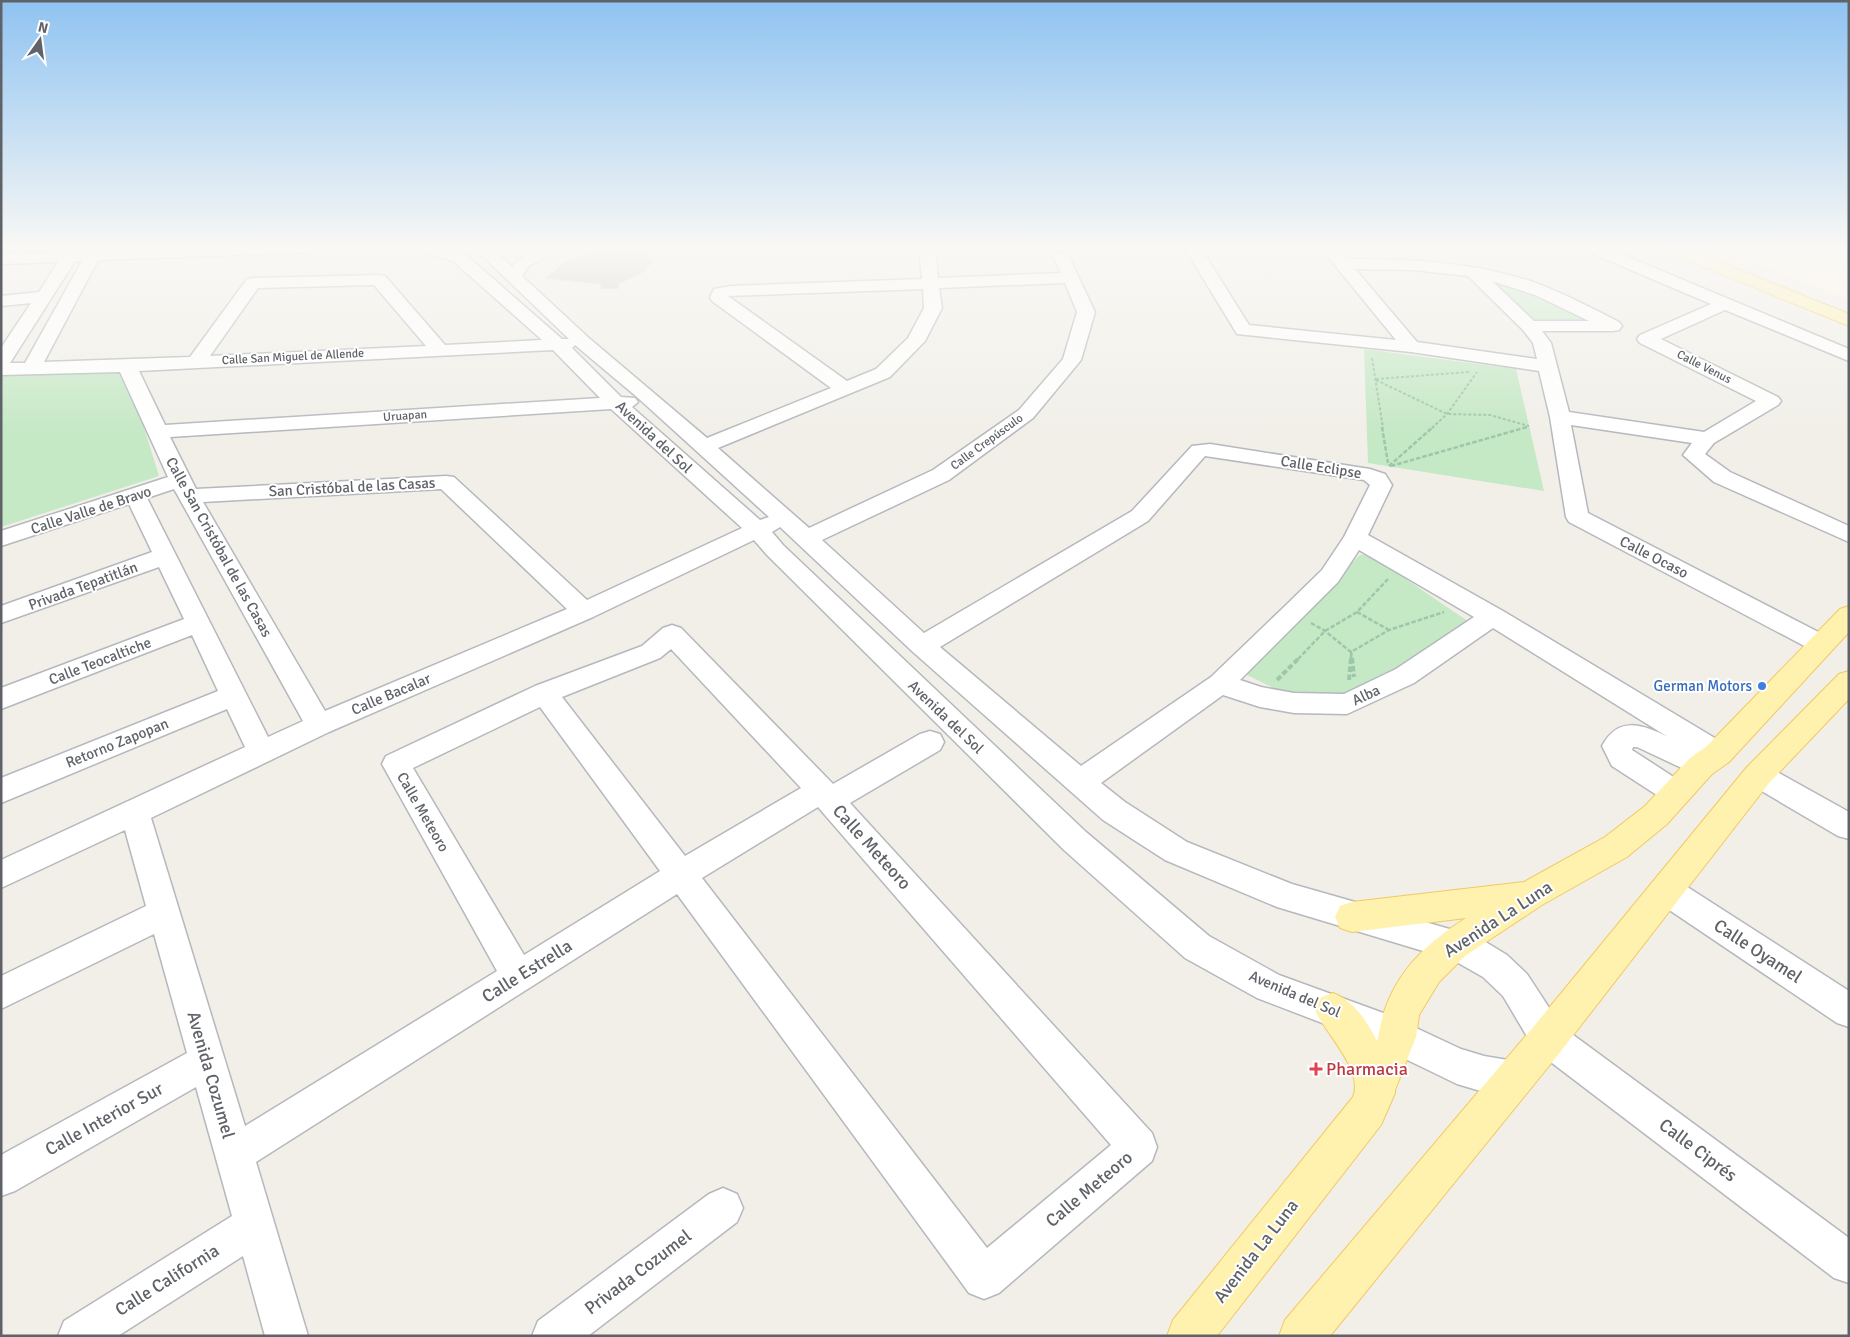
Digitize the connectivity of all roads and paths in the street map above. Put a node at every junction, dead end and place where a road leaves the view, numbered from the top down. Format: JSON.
{"nodes":[{"id":1,"x":33,"y":309,"type":"edge"},
{"id":2,"x":59,"y":309,"type":"edge"},
{"id":3,"x":234,"y":309,"type":"edge"},
{"id":4,"x":405,"y":309,"type":"edge"},
{"id":5,"x":522,"y":309,"type":"edge"},
{"id":6,"x":548,"y":309,"type":"edge"},
{"id":7,"x":735,"y":309,"type":"edge"},
{"id":8,"x":932,"y":309,"type":"edge"},
{"id":9,"x":1085,"y":309,"type":"edge"},
{"id":10,"x":1230,"y":309,"type":"edge"},
{"id":11,"x":1380,"y":309,"type":"edge"},
{"id":12,"x":1512,"y":309,"type":"edge"},
{"id":13,"x":1581,"y":309,"type":"edge"},
{"id":14,"x":1713,"y":309,"type":"edge"},
{"id":15,"x":1738,"y":309,"type":"edge"},
{"id":16,"x":1821,"y":309,"type":"edge"},
{"id":17,"x":1849,"y":321,"type":"edge"},
{"id":18,"x":1529,"y":326,"type":"junction"},
{"id":19,"x":9,"y":340,"type":"edge"},
{"id":20,"x":584,"y":343,"type":"junction"},
{"id":21,"x":557,"y":344,"type":"junction"},
{"id":22,"x":1411,"y":347,"type":"junction"},
{"id":23,"x":440,"y":350,"type":"junction"},
{"id":24,"x":1849,"y":356,"type":"edge"},
{"id":25,"x":198,"y":361,"type":"junction"},
{"id":26,"x":1,"y":363,"type":"edge"},
{"id":27,"x":128,"y":366,"type":"junction"},
{"id":28,"x":1546,"y":366,"type":"junction"},
{"id":29,"x":1,"y":369,"type":"edge"},
{"id":30,"x":31,"y":369,"type":"junction"},
{"id":31,"x":1376,"y":379,"type":"junction"},
{"id":32,"x":845,"y":390,"type":"junction"},
{"id":33,"x":653,"y":401,"type":"junction"},
{"id":34,"x":616,"y":402,"type":"junction"},
{"id":35,"x":1447,"y":414,"type":"junction"},
{"id":36,"x":1560,"y":418,"type":"junction"},
{"id":37,"x":158,"y":432,"type":"junction"},
{"id":38,"x":1384,"y":437,"type":"junction"},
{"id":39,"x":1707,"y":438,"type":"junction"},
{"id":40,"x":704,"y":447,"type":"junction"},
{"id":41,"x":1388,"y":466,"type":"junction"},
{"id":42,"x":184,"y":488,"type":"junction"},
{"id":43,"x":135,"y":495,"type":"junction"},
{"id":44,"x":784,"y":518,"type":"junction"},
{"id":45,"x":757,"y":529,"type":"junction"},
{"id":46,"x":1849,"y":535,"type":"edge"},
{"id":47,"x":806,"y":538,"type":"junction"},
{"id":48,"x":1355,"y":538,"type":"junction"},
{"id":49,"x":1,"y":539,"type":"edge"},
{"id":50,"x":165,"y":556,"type":"junction"},
{"id":51,"x":1389,"y":578,"type":"dead end"},
{"id":52,"x":584,"y":611,"type":"junction"},
{"id":53,"x":1357,"y":612,"type":"junction"},
{"id":54,"x":1293,"y":613,"type":"junction"},
{"id":55,"x":1,"y":615,"type":"edge"},
{"id":56,"x":1849,"y":615,"type":"edge"},
{"id":57,"x":1486,"y":621,"type":"junction"},
{"id":58,"x":198,"y":623,"type":"junction"},
{"id":59,"x":1389,"y":630,"type":"junction"},
{"id":60,"x":1325,"y":631,"type":"junction"},
{"id":61,"x":1821,"y":644,"type":"junction"},
{"id":62,"x":922,"y":646,"type":"junction"},
{"id":63,"x":1351,"y":652,"type":"junction"},
{"id":64,"x":1849,"y":682,"type":"edge"},
{"id":65,"x":1220,"y":684,"type":"junction"},
{"id":66,"x":544,"y":693,"type":"junction"},
{"id":67,"x":234,"y":695,"type":"junction"},
{"id":68,"x":1260,"y":696,"type":"junction"},
{"id":69,"x":980,"y":697,"type":"junction"},
{"id":70,"x":1,"y":699,"type":"edge"},
{"id":71,"x":1352,"y":702,"type":"junction"},
{"id":72,"x":945,"y":716,"type":"junction"},
{"id":73,"x":319,"y":725,"type":"junction"},
{"id":74,"x":930,"y":742,"type":"dead end"},
{"id":75,"x":262,"y":752,"type":"junction"},
{"id":76,"x":1709,"y":760,"type":"junction"},
{"id":77,"x":1758,"y":775,"type":"junction"},
{"id":78,"x":1080,"y":782,"type":"junction"},
{"id":79,"x":1,"y":791,"type":"edge"},
{"id":80,"x":1676,"y":793,"type":"junction"},
{"id":81,"x":825,"y":795,"type":"junction"},
{"id":82,"x":135,"y":813,"type":"junction"},
{"id":83,"x":1849,"y":827,"type":"edge"},
{"id":84,"x":1,"y":875,"type":"edge"},
{"id":85,"x":681,"y":875,"type":"junction"},
{"id":86,"x":1667,"y":892,"type":"junction"},
{"id":87,"x":1530,"y":895,"type":"junction"},
{"id":88,"x":164,"y":913,"type":"junction"},
{"id":89,"x":1352,"y":917,"type":"junction"},
{"id":90,"x":1453,"y":945,"type":"junction"},
{"id":91,"x":518,"y":977,"type":"junction"},
{"id":92,"x":1,"y":993,"type":"edge"},
{"id":93,"x":1333,"y":1010,"type":"junction"},
{"id":94,"x":1849,"y":1012,"type":"edge"},
{"id":95,"x":1397,"y":1037,"type":"junction"},
{"id":96,"x":1548,"y":1038,"type":"junction"},
{"id":97,"x":207,"y":1061,"type":"junction"},
{"id":98,"x":1514,"y":1079,"type":"junction"},
{"id":99,"x":1376,"y":1092,"type":"junction"},
{"id":100,"x":234,"y":1154,"type":"junction"},
{"id":101,"x":1,"y":1177,"type":"edge"},
{"id":102,"x":723,"y":1208,"type":"dead end"},
{"id":103,"x":255,"y":1225,"type":"junction"},
{"id":104,"x":1849,"y":1263,"type":"edge"},
{"id":105,"x":79,"y":1336,"type":"edge"},
{"id":106,"x":287,"y":1336,"type":"edge"},
{"id":107,"x":553,"y":1336,"type":"edge"},
{"id":108,"x":1189,"y":1336,"type":"edge"},
{"id":109,"x":1301,"y":1336,"type":"edge"}],
"edges":[{"from":1,"to":19,"type":"street"},
{"from":2,"to":30,"type":"street"},
{"from":3,"to":25,"type":"street"},
{"from":4,"to":23,"type":"street"},
{"from":5,"to":21,"type":"street","name":"Avenida del Sol"},
{"from":6,"to":20,"type":"street","name":"Avenida del Sol"},
{"from":7,"to":32,"type":"street"},
{"from":8,"to":32,"type":"street"},
{"from":9,"to":47,"type":"street","name":"Calle Crepúsculo"},
{"from":10,"to":22,"type":"street"},
{"from":11,"to":22,"type":"street"},
{"from":12,"to":18,"type":"street","name":"Calle Ocaso"},
{"from":13,"to":18,"type":"street"},
{"from":14,"to":39,"type":"street","name":"Calle Venus"},
{"from":15,"to":24,"type":"street"},
{"from":16,"to":17,"type":"main road"},
{"from":18,"to":28,"type":"street","name":"Calle Ocaso"},
{"from":19,"to":26,"type":"street"},
{"from":20,"to":21,"type":"street","name":"Calle San Miguel de Allende"},
{"from":20,"to":33,"type":"street","name":"Avenida del Sol"},
{"from":21,"to":23,"type":"street","name":"Calle San Miguel de Allende"},
{"from":21,"to":34,"type":"street","name":"Avenida del Sol"},
{"from":22,"to":28,"type":"street"},
{"from":23,"to":25,"type":"street","name":"Calle San Miguel de Allende"},
{"from":25,"to":27,"type":"street","name":"Calle San Miguel de Allende"},
{"from":27,"to":30,"type":"street","name":"Calle San Miguel de Allende"},
{"from":27,"to":37,"type":"street","name":"Calle San Cristóbal de las Casas"},
{"from":28,"to":36,"type":"street","name":"Calle Ocaso"},
{"from":29,"to":30,"type":"street","name":"Calle San Miguel de Allende"},
{"from":31,"to":35,"type":"path"},
{"from":31,"to":35,"type":"path"},
{"from":31,"to":38,"type":"path"},
{"from":31,"to":38,"type":"path"},
{"from":32,"to":40,"type":"street"},
{"from":33,"to":34,"type":"street","name":"Uruapan"},
{"from":33,"to":40,"type":"street","name":"Avenida del Sol"},
{"from":34,"to":37,"type":"street","name":"Uruapan"},
{"from":34,"to":45,"type":"street","name":"Avenida del Sol"},
{"from":35,"to":41,"type":"path"},
{"from":35,"to":41,"type":"path"},
{"from":36,"to":39,"type":"street"},
{"from":36,"to":61,"type":"street","name":"Calle Ocaso"},
{"from":37,"to":42,"type":"street","name":"Calle San Cristóbal de las Casas"},
{"from":38,"to":41,"type":"path"},
{"from":39,"to":46,"type":"street"},
{"from":40,"to":44,"type":"street","name":"Avenida del Sol"},
{"from":42,"to":43,"type":"street","name":"Calle Valle de Bravo"},
{"from":42,"to":52,"type":"street","name":"San Cristóbal de las Casas"},
{"from":42,"to":73,"type":"street","name":"Calle San Cristóbal de las Casas"},
{"from":43,"to":49,"type":"street","name":"Calle Valle de Bravo"},
{"from":43,"to":50,"type":"street"},
{"from":44,"to":45,"type":"street","name":"Calle Bacalar"},
{"from":44,"to":47,"type":"street","name":"Avenida del Sol"},
{"from":45,"to":52,"type":"street","name":"Calle Bacalar"},
{"from":45,"to":72,"type":"street","name":"Avenida del Sol"},
{"from":47,"to":62,"type":"street","name":"Avenida del Sol"},
{"from":48,"to":54,"type":"street","name":"Calle Eclipse"},
{"from":48,"to":57,"type":"street"},
{"from":48,"to":62,"type":"street","name":"Calle Eclipse"},
{"from":50,"to":55,"type":"street","name":"Privada Tepatitlán"},
{"from":50,"to":58,"type":"street"},
{"from":51,"to":53,"type":"path"},
{"from":52,"to":73,"type":"street","name":"Calle Bacalar"},
{"from":53,"to":59,"type":"path"},
{"from":53,"to":60,"type":"path"},
{"from":54,"to":60,"type":"path"},
{"from":54,"to":65,"type":"street","name":"Calle Eclipse"},
{"from":56,"to":61,"type":"main road","name":"Avenida La Luna"},
{"from":57,"to":59,"type":"path"},
{"from":57,"to":71,"type":"street","name":"Alba"},
{"from":57,"to":76,"type":"street"},
{"from":58,"to":67,"type":"street"},
{"from":58,"to":70,"type":"street","name":"Calle Teocaltiche"},
{"from":59,"to":63,"type":"path"},
{"from":60,"to":63,"type":"path"},
{"from":60,"to":68,"type":"path"},
{"from":61,"to":76,"type":"main road","name":"Avenida La Luna"},
{"from":62,"to":69,"type":"street","name":"Avenida del Sol"},
{"from":63,"to":71,"type":"path"},
{"from":63,"to":71,"type":"path"},
{"from":64,"to":77,"type":"main road"},
{"from":65,"to":68,"type":"street","name":"Alba"},
{"from":65,"to":78,"type":"street","name":"Calle Eclipse"},
{"from":66,"to":81,"type":"street","name":"Calle Meteoro"},
{"from":66,"to":85,"type":"street","name":"Calle Meteoro"},
{"from":66,"to":91,"type":"street","name":"Calle Meteoro"},
{"from":67,"to":75,"type":"street"},
{"from":67,"to":79,"type":"street","name":"Retorno Zapopan"},
{"from":68,"to":71,"type":"street","name":"Alba"},
{"from":69,"to":72,"type":"street"},
{"from":69,"to":78,"type":"street","name":"Avenida del Sol"},
{"from":72,"to":93,"type":"street","name":"Avenida del Sol"},
{"from":73,"to":75,"type":"street","name":"Calle Bacalar"},
{"from":74,"to":81,"type":"street","name":"Calle Estrella"},
{"from":75,"to":82,"type":"street","name":"Calle Bacalar"},
{"from":76,"to":80,"type":"main road","name":"Avenida La Luna"},
{"from":76,"to":80,"type":"street"},
{"from":77,"to":83,"type":"street"},
{"from":77,"to":86,"type":"main road"},
{"from":78,"to":89,"type":"street","name":"Avenida del Sol"},
{"from":80,"to":87,"type":"main road","name":"Avenida La Luna"},
{"from":81,"to":85,"type":"street","name":"Calle Estrella"},
{"from":81,"to":85,"type":"street","name":"Calle Meteoro"},
{"from":82,"to":84,"type":"street","name":"Calle Bacalar"},
{"from":82,"to":88,"type":"street","name":"Avenida Cozumel"},
{"from":85,"to":91,"type":"street","name":"Calle Estrella"},
{"from":86,"to":94,"type":"street","name":"Calle Oyamel"},
{"from":86,"to":96,"type":"main road"},
{"from":87,"to":89,"type":"main road"},
{"from":87,"to":90,"type":"main road","name":"Avenida La Luna"},
{"from":88,"to":92,"type":"street"},
{"from":88,"to":97,"type":"street","name":"Avenida Cozumel"},
{"from":89,"to":90,"type":"street","name":"Avenida del Sol"},
{"from":90,"to":95,"type":"main road","name":"Avenida La Luna"},
{"from":90,"to":96,"type":"street","name":"Avenida del Sol"},
{"from":91,"to":100,"type":"street","name":"Calle Estrella"},
{"from":93,"to":95,"type":"street","name":"Avenida del Sol"},
{"from":93,"to":99,"type":"main road"},
{"from":95,"to":98,"type":"street","name":"Avenida del Sol"},
{"from":95,"to":99,"type":"main road","name":"Avenida La Luna"},
{"from":96,"to":98,"type":"main road"},
{"from":96,"to":104,"type":"street","name":"Calle Ciprés"},
{"from":97,"to":100,"type":"street","name":"Avenida Cozumel"},
{"from":97,"to":101,"type":"street","name":"Calle Interior Sur"},
{"from":98,"to":109,"type":"main road"},
{"from":99,"to":108,"type":"main road","name":"Avenida La Luna"},
{"from":100,"to":103,"type":"street","name":"Avenida Cozumel"},
{"from":102,"to":107,"type":"street","name":"Privada Cozumel"},
{"from":103,"to":105,"type":"street","name":"Calle California"},
{"from":103,"to":106,"type":"street","name":"Avenida Cozumel"}]}
